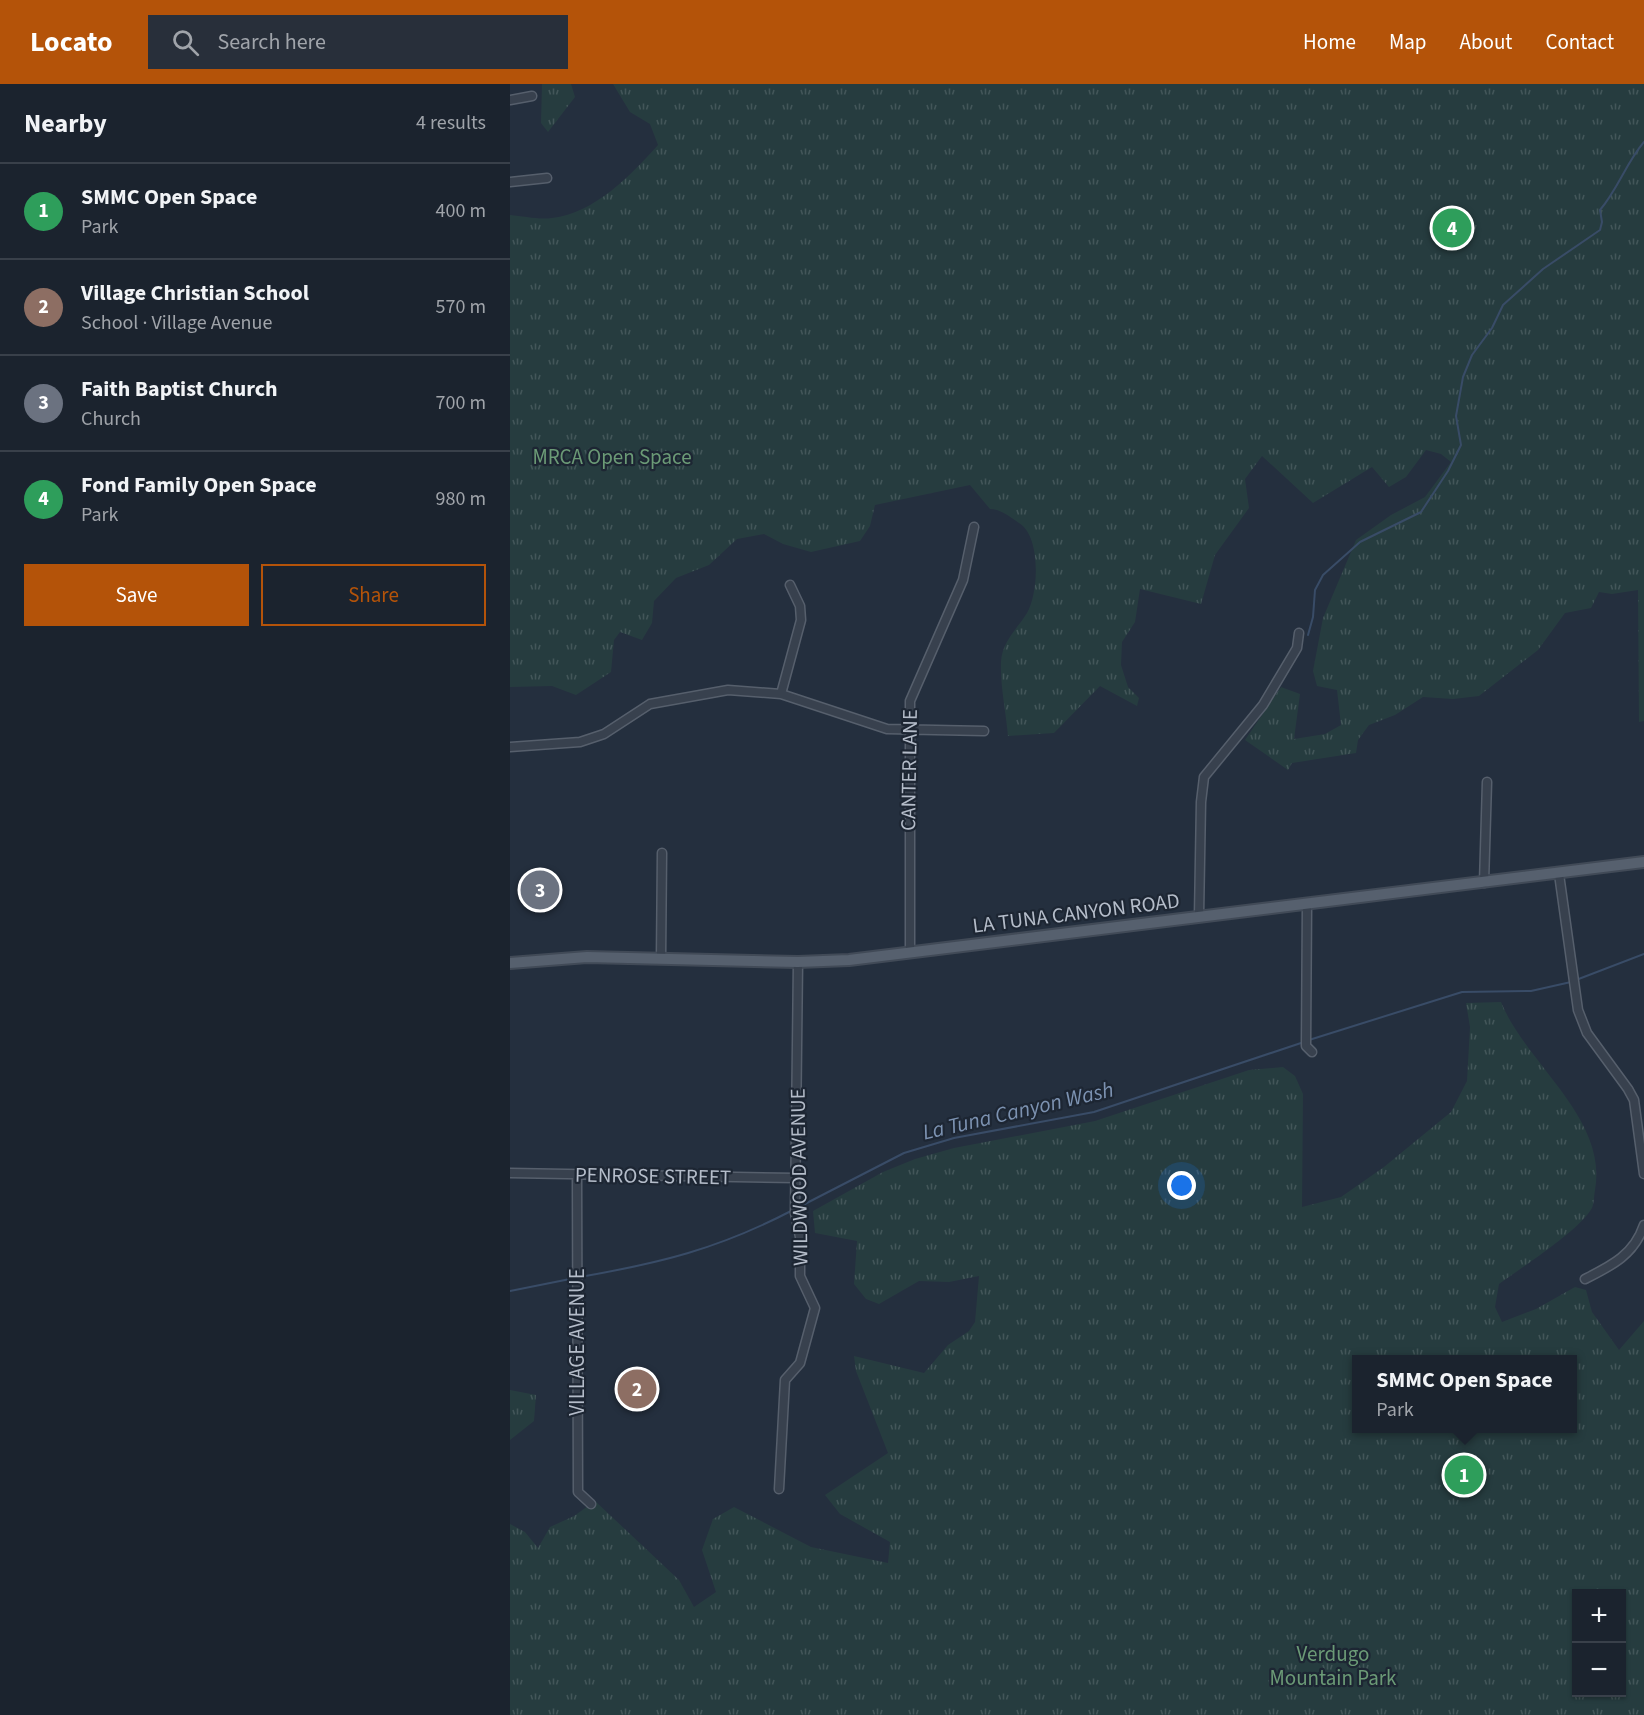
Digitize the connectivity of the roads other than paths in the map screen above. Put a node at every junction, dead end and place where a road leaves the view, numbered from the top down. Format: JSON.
{"nodes":[{"id":1,"x":532,"y":96,"type":"dead end"},
{"id":2,"x":510,"y":100,"type":"edge"},
{"id":3,"x":547,"y":178,"type":"dead end"},
{"id":4,"x":510,"y":182,"type":"edge"},
{"id":5,"x":974,"y":527,"type":"dead end"},
{"id":6,"x":790,"y":585,"type":"dead end"},
{"id":7,"x":1299,"y":633,"type":"dead end"},
{"id":8,"x":781,"y":693,"type":"junction"},
{"id":9,"x":909,"y":730,"type":"junction"},
{"id":10,"x":984,"y":731,"type":"dead end"},
{"id":11,"x":510,"y":747,"type":"edge"},
{"id":12,"x":1487,"y":782,"type":"dead end"},
{"id":13,"x":662,"y":853,"type":"dead end"},
{"id":14,"x":1644,"y":862,"type":"edge"},
{"id":15,"x":1559,"y":874,"type":"junction"},
{"id":16,"x":1484,"y":883,"type":"junction"},
{"id":17,"x":1307,"y":904,"type":"junction"},
{"id":18,"x":1199,"y":916,"type":"junction"},
{"id":19,"x":910,"y":952,"type":"junction"},
{"id":20,"x":661,"y":959,"type":"junction"},
{"id":21,"x":798,"y":962,"type":"junction"},
{"id":22,"x":510,"y":963,"type":"edge"},
{"id":23,"x":1308,"y":1045,"type":"dead end"},
{"id":24,"x":510,"y":1173,"type":"edge"},
{"id":25,"x":1644,"y":1174,"type":"edge"},
{"id":26,"x":578,"y":1175,"type":"junction"},
{"id":27,"x":796,"y":1178,"type":"junction"},
{"id":28,"x":1644,"y":1225,"type":"edge"},
{"id":29,"x":1585,"y":1279,"type":"dead end"},
{"id":30,"x":779,"y":1489,"type":"dead end"},
{"id":31,"x":591,"y":1504,"type":"dead end"}],
"edges":[{"from":1,"to":2,"type":"street"},
{"from":3,"to":4,"type":"street"},
{"from":5,"to":9,"type":"street","name":"CANTER LANE"},
{"from":6,"to":8,"type":"street"},
{"from":7,"to":18,"type":"street"},
{"from":8,"to":9,"type":"street"},
{"from":8,"to":11,"type":"street"},
{"from":9,"to":10,"type":"street"},
{"from":9,"to":19,"type":"street","name":"CANTER LANE"},
{"from":12,"to":16,"type":"street"},
{"from":13,"to":20,"type":"street"},
{"from":14,"to":15,"type":"main road","name":"LA TUNA CANYON ROAD"},
{"from":15,"to":16,"type":"main road","name":"LA TUNA CANYON ROAD"},
{"from":15,"to":25,"type":"street"},
{"from":16,"to":17,"type":"main road","name":"LA TUNA CANYON ROAD"},
{"from":17,"to":18,"type":"main road","name":"LA TUNA CANYON ROAD"},
{"from":17,"to":23,"type":"street"},
{"from":18,"to":19,"type":"main road","name":"LA TUNA CANYON ROAD"},
{"from":19,"to":21,"type":"main road","name":"LA TUNA CANYON ROAD"},
{"from":20,"to":21,"type":"main road","name":"LA TUNA CANYON ROAD"},
{"from":20,"to":22,"type":"main road","name":"LA TUNA CANYON ROAD"},
{"from":21,"to":27,"type":"street","name":"WILDWOOD AVENUE"},
{"from":24,"to":26,"type":"street","name":"PENROSE STREET"},
{"from":26,"to":27,"type":"street","name":"PENROSE STREET"},
{"from":26,"to":31,"type":"street","name":"VILLAGE AVENUE"},
{"from":27,"to":30,"type":"street","name":"WILDWOOD AVENUE"},
{"from":28,"to":29,"type":"street"}]}
